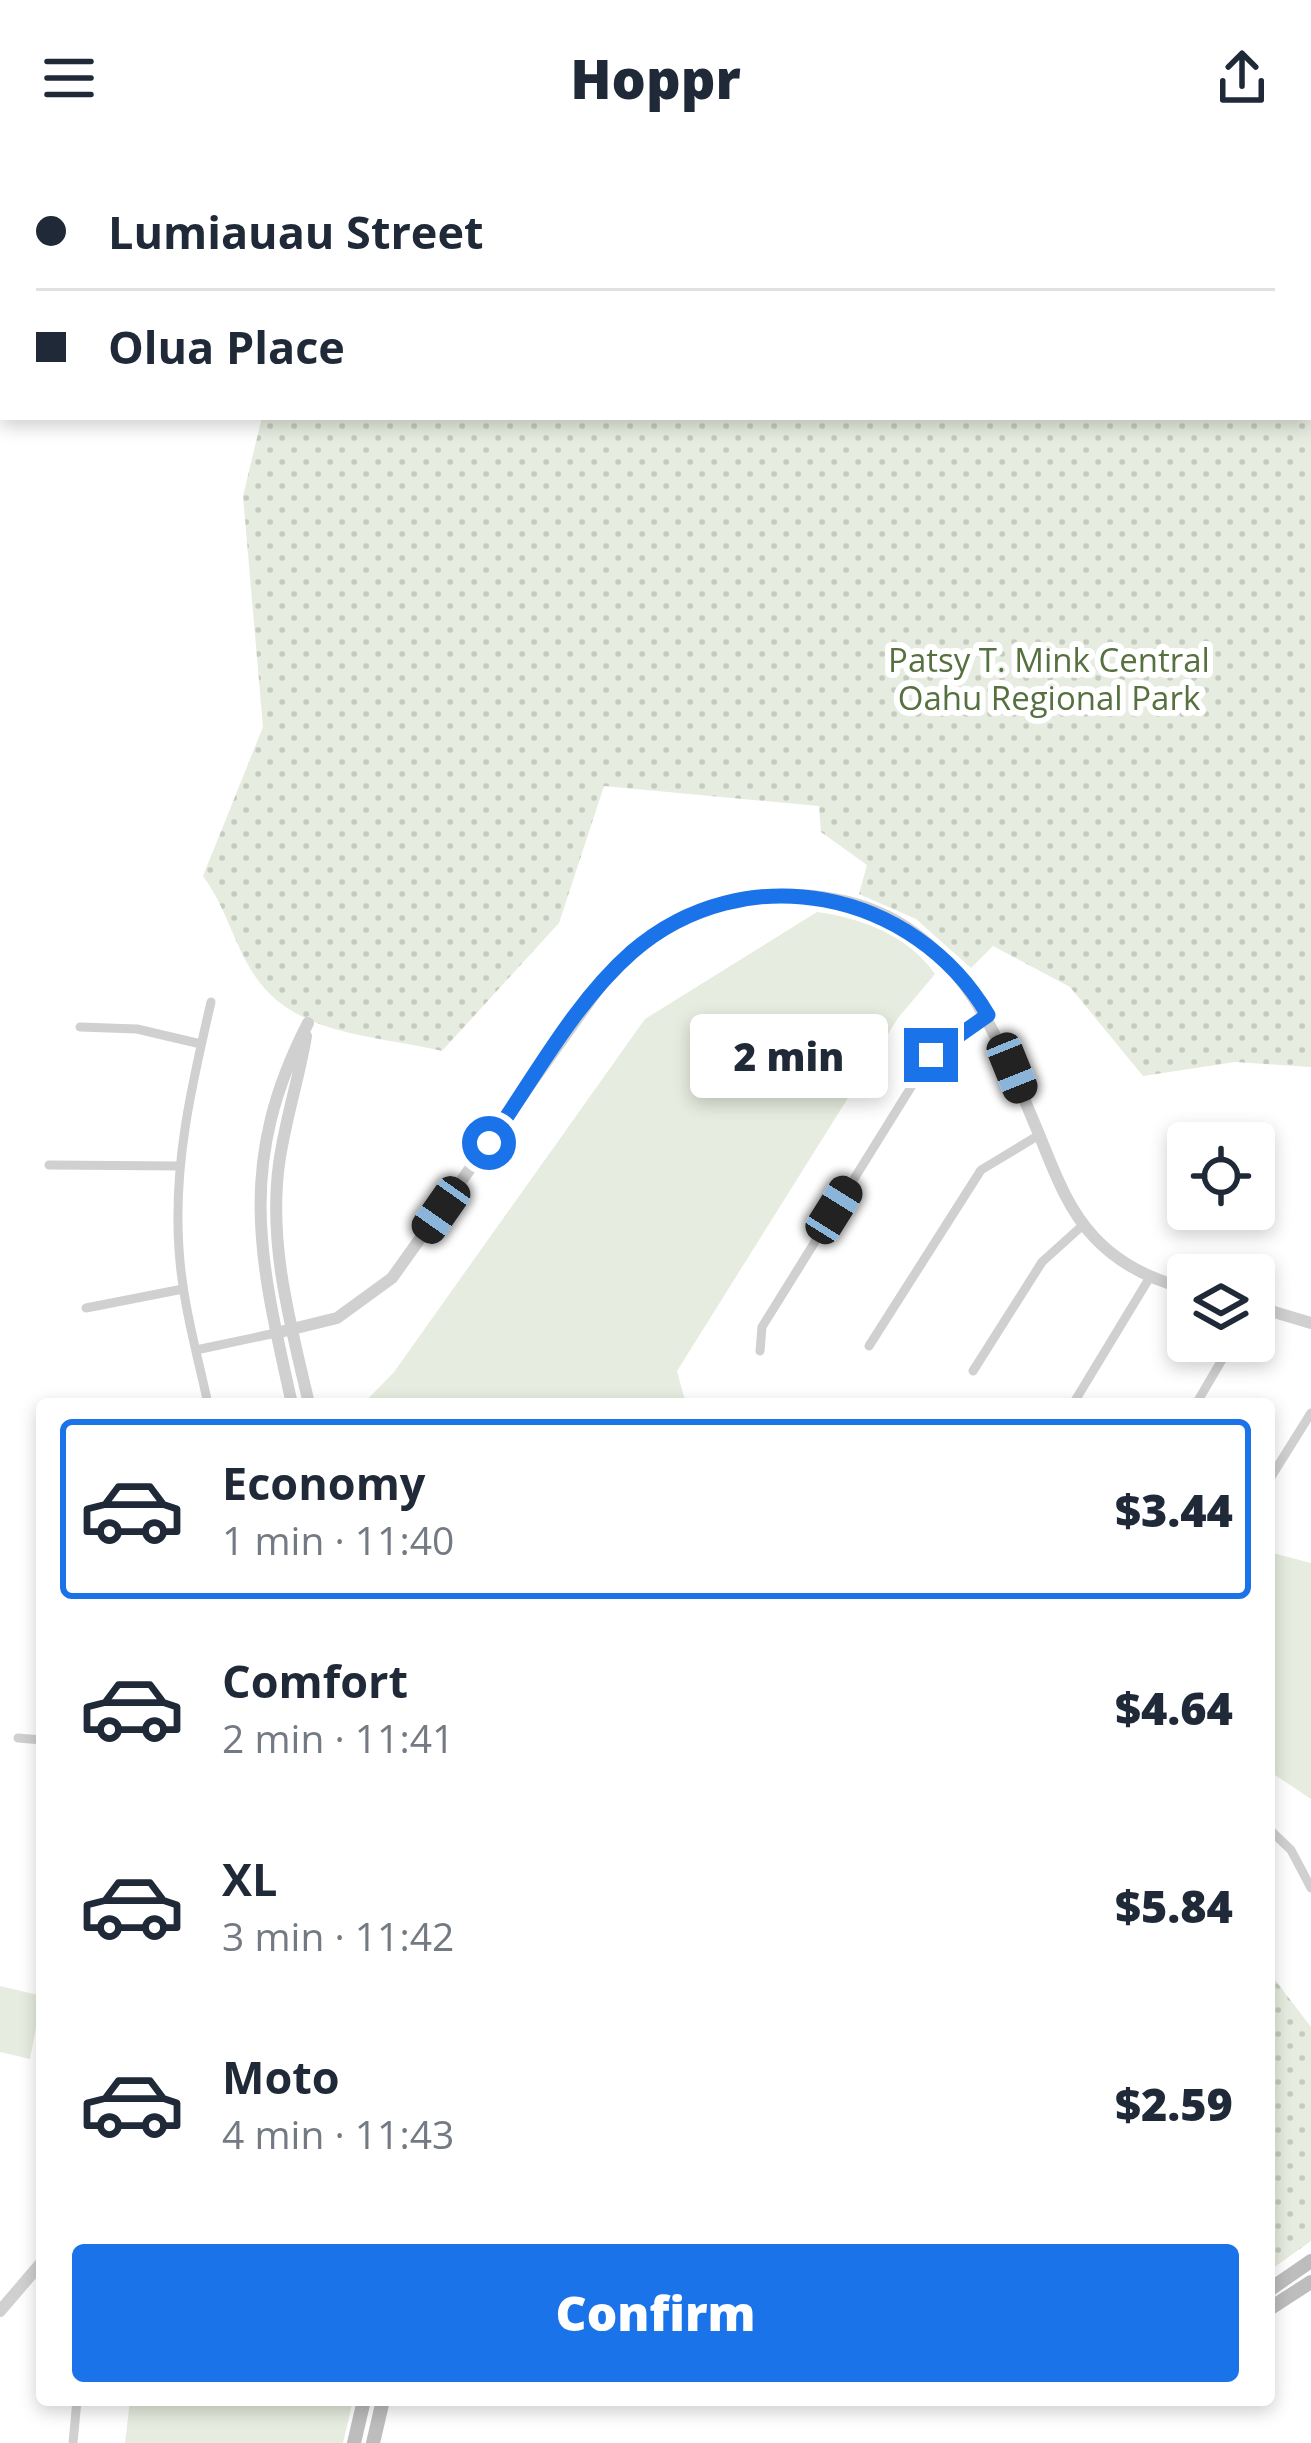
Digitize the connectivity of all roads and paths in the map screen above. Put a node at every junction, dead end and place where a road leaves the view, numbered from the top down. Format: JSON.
{"nodes":[{"id":1,"x":211,"y":1002,"type":"dead end"},
{"id":2,"x":988,"y":1015,"type":"junction"},
{"id":3,"x":80,"y":1028,"type":"dead end"},
{"id":4,"x":201,"y":1044,"type":"junction"},
{"id":5,"x":1040,"y":1135,"type":"junction"},
{"id":6,"x":49,"y":1165,"type":"dead end"},
{"id":7,"x":179,"y":1166,"type":"junction"},
{"id":8,"x":1084,"y":1225,"type":"junction"},
{"id":9,"x":1150,"y":1277,"type":"junction"},
{"id":10,"x":1167,"y":1282,"type":"edge"},
{"id":11,"x":183,"y":1289,"type":"junction"},
{"id":12,"x":86,"y":1308,"type":"dead end"},
{"id":13,"x":1275,"y":1312,"type":"edge"},
{"id":14,"x":1311,"y":1323,"type":"edge"},
{"id":15,"x":292,"y":1330,"type":"junction"},
{"id":16,"x":276,"y":1333,"type":"junction"},
{"id":17,"x":869,"y":1346,"type":"dead end"},
{"id":18,"x":196,"y":1350,"type":"junction"},
{"id":19,"x":760,"y":1351,"type":"dead end"},
{"id":20,"x":1221,"y":1362,"type":"edge"},
{"id":21,"x":973,"y":1372,"type":"dead end"},
{"id":22,"x":207,"y":1398,"type":"edge"},
{"id":23,"x":291,"y":1398,"type":"edge"},
{"id":24,"x":308,"y":1398,"type":"edge"},
{"id":25,"x":1077,"y":1398,"type":"edge"},
{"id":26,"x":1200,"y":1398,"type":"edge"},
{"id":27,"x":1311,"y":1413,"type":"edge"},
{"id":28,"x":1275,"y":1470,"type":"edge"},
{"id":29,"x":17,"y":1738,"type":"dead end"},
{"id":30,"x":36,"y":1740,"type":"edge"},
{"id":31,"x":1275,"y":1835,"type":"edge"},
{"id":32,"x":1311,"y":1888,"type":"edge"},
{"id":33,"x":1311,"y":2261,"type":"edge"},
{"id":34,"x":36,"y":2269,"type":"edge"},
{"id":35,"x":1311,"y":2282,"type":"edge"},
{"id":36,"x":1275,"y":2286,"type":"edge"},
{"id":37,"x":1275,"y":2305,"type":"edge"},
{"id":38,"x":0,"y":2312,"type":"edge"},
{"id":39,"x":76,"y":2406,"type":"edge"},
{"id":40,"x":363,"y":2406,"type":"edge"},
{"id":41,"x":382,"y":2406,"type":"edge"},
{"id":42,"x":73,"y":2443,"type":"edge"},
{"id":43,"x":354,"y":2443,"type":"edge"},
{"id":44,"x":373,"y":2443,"type":"edge"}],
"edges":[{"from":1,"to":4,"type":"street"},
{"from":2,"to":5,"type":"street"},
{"from":2,"to":15,"type":"street"},
{"from":2,"to":19,"type":"street"},
{"from":3,"to":4,"type":"street"},
{"from":4,"to":7,"type":"street"},
{"from":5,"to":8,"type":"street"},
{"from":5,"to":17,"type":"street"},
{"from":6,"to":7,"type":"street"},
{"from":7,"to":11,"type":"street"},
{"from":8,"to":9,"type":"street"},
{"from":8,"to":21,"type":"street"},
{"from":9,"to":10,"type":"street"},
{"from":9,"to":25,"type":"street"},
{"from":11,"to":12,"type":"street"},
{"from":11,"to":18,"type":"street"},
{"from":13,"to":14,"type":"street"},
{"from":15,"to":16,"type":"street"},
{"from":15,"to":16,"type":"street"},
{"from":15,"to":24,"type":"street"},
{"from":16,"to":18,"type":"street"},
{"from":16,"to":23,"type":"street"},
{"from":18,"to":22,"type":"street"},
{"from":20,"to":26,"type":"street"},
{"from":27,"to":28,"type":"street"},
{"from":29,"to":30,"type":"street"},
{"from":31,"to":32,"type":"street"},
{"from":33,"to":36,"type":"main road"},
{"from":34,"to":38,"type":"street"},
{"from":35,"to":37,"type":"main road"},
{"from":39,"to":42,"type":"street"},
{"from":40,"to":43,"type":"main road"},
{"from":41,"to":44,"type":"main road"}]}
